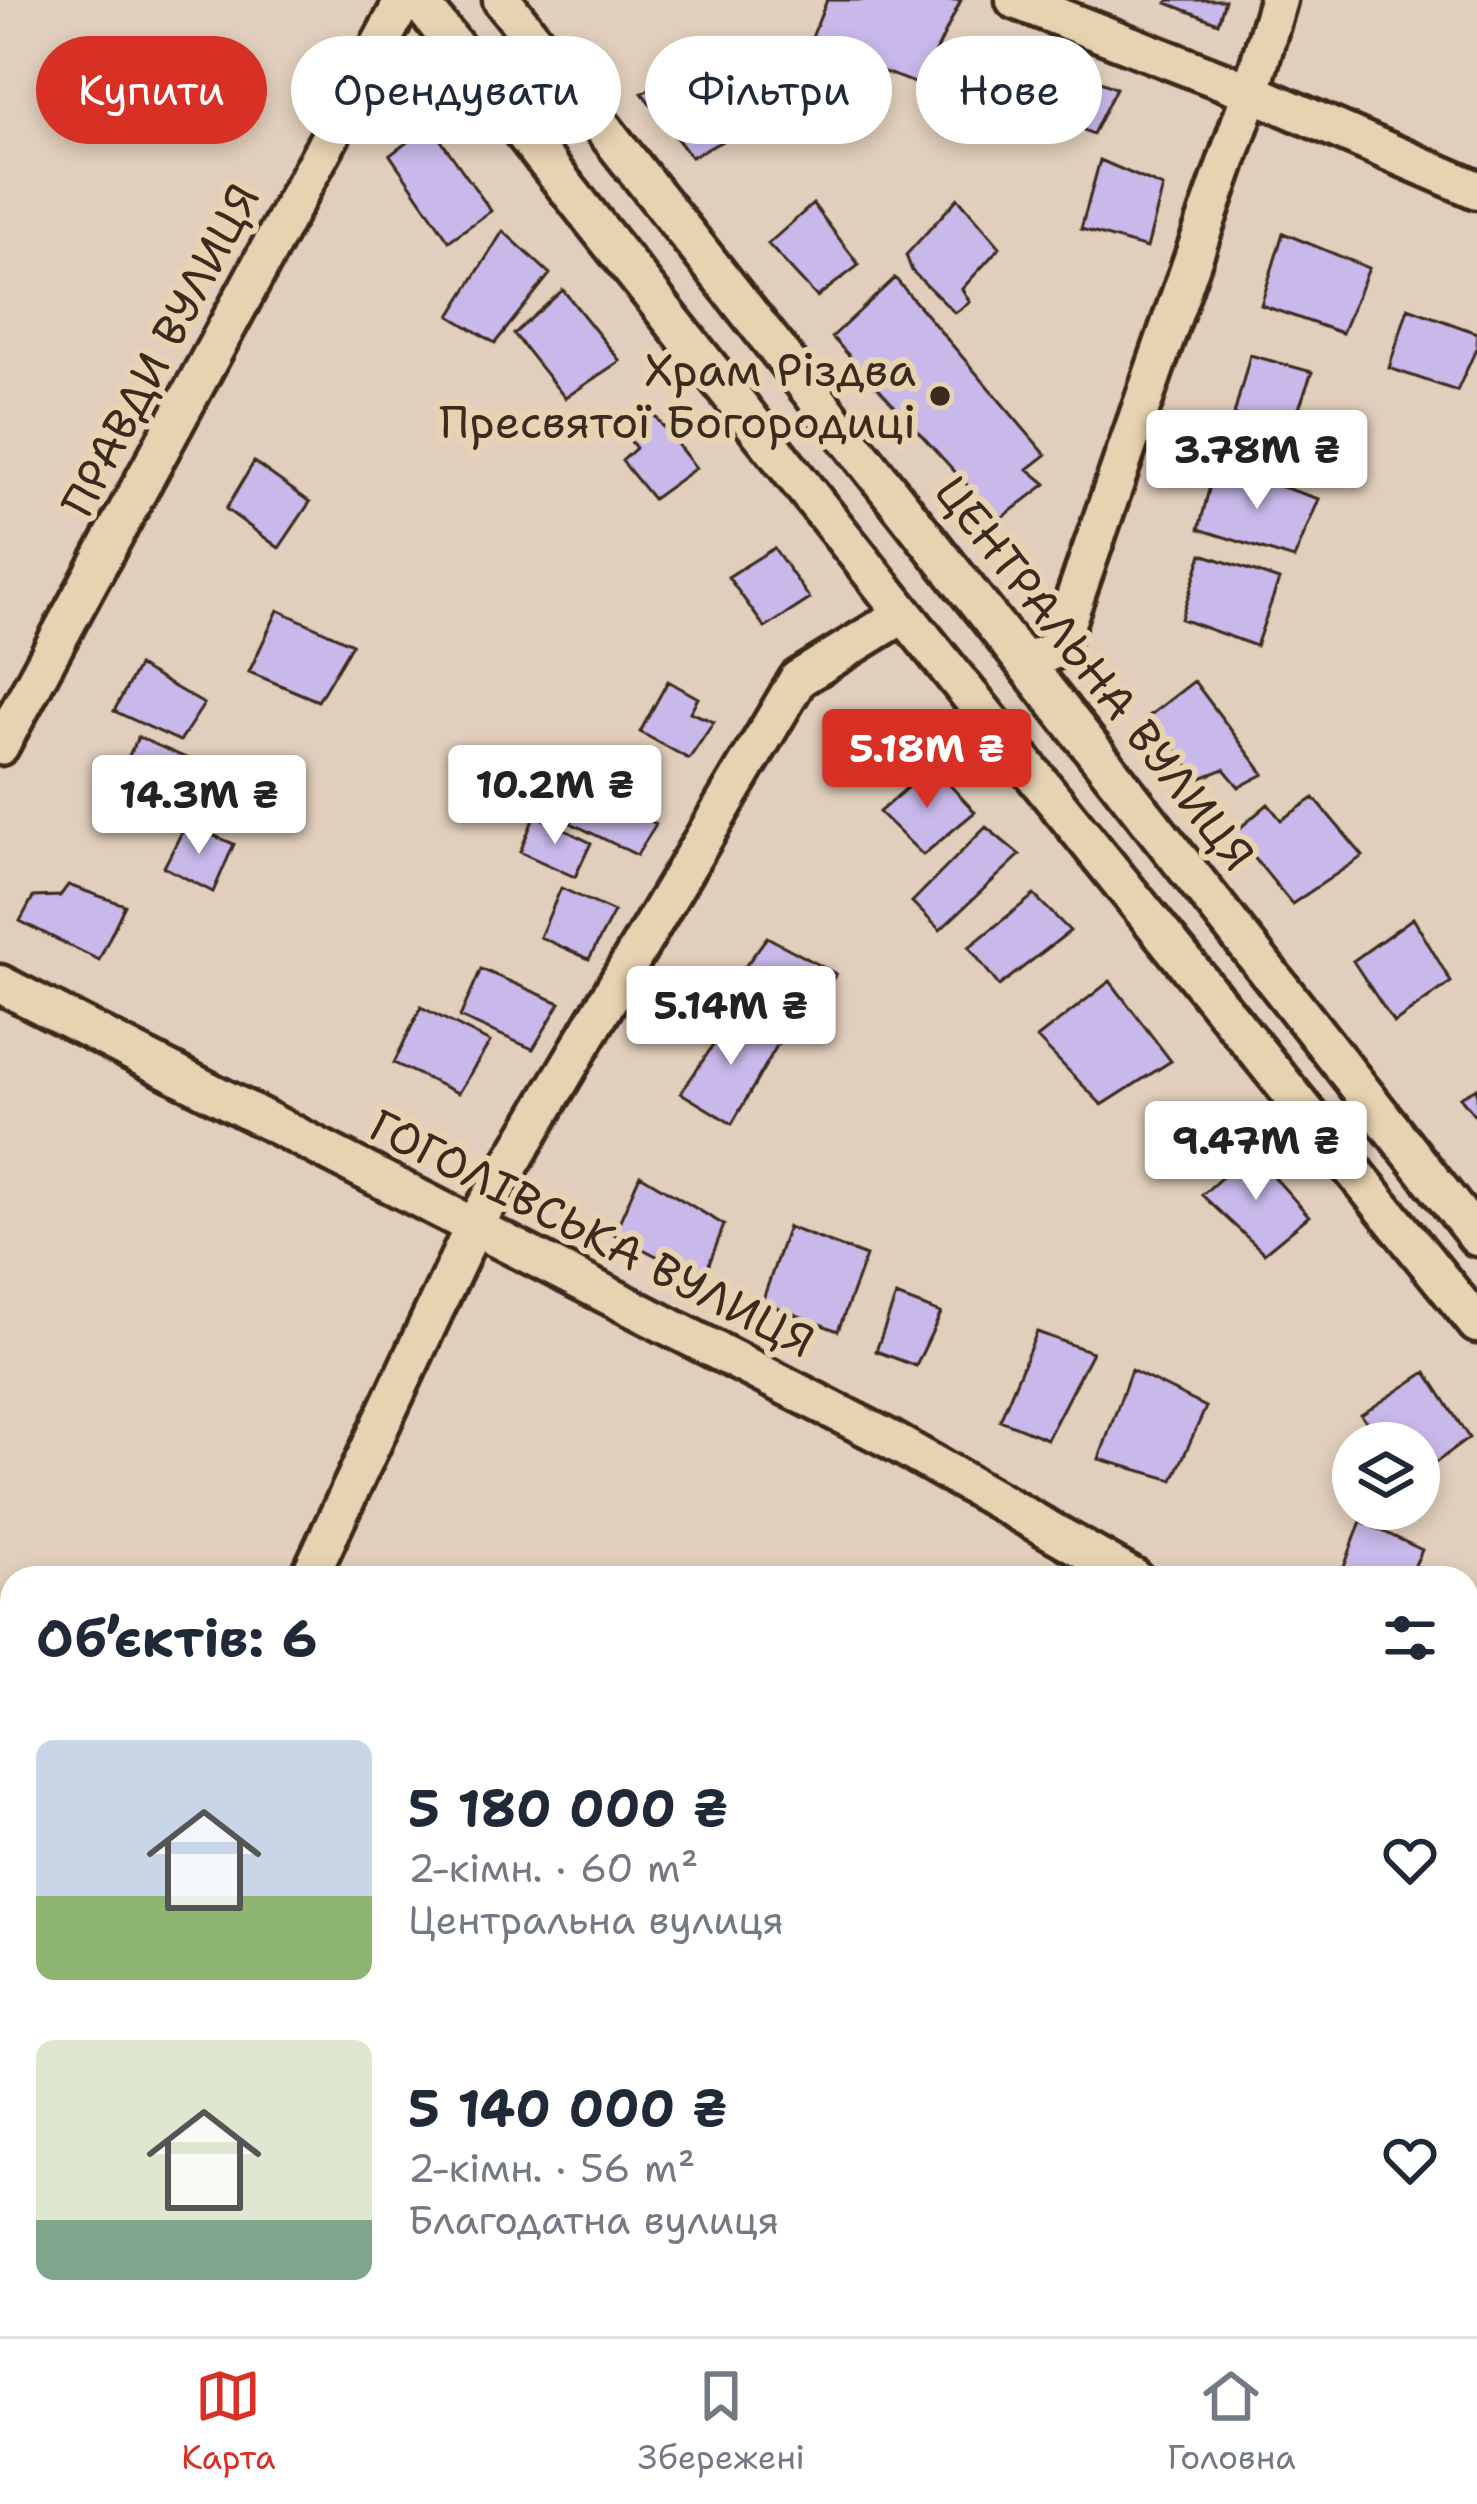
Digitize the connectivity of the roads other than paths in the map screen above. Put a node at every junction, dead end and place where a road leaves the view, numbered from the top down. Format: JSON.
{"nodes":[{"id":1,"x":404,"y":0,"type":"edge"},
{"id":2,"x":418,"y":0,"type":"edge"},
{"id":3,"x":502,"y":0,"type":"edge"},
{"id":4,"x":1015,"y":0,"type":"edge"},
{"id":5,"x":1278,"y":0,"type":"edge"},
{"id":6,"x":1251,"y":92,"type":"junction"},
{"id":7,"x":1477,"y":190,"type":"edge"},
{"id":8,"x":904,"y":614,"type":"junction"},
{"id":9,"x":1026,"y":662,"type":"junction"},
{"id":10,"x":0,"y":746,"type":"edge"},
{"id":11,"x":0,"y":984,"type":"edge"},
{"id":12,"x":474,"y":1226,"type":"junction"},
{"id":13,"x":1477,"y":1238,"type":"edge"},
{"id":14,"x":1477,"y":1324,"type":"edge"},
{"id":15,"x":315,"y":1566,"type":"edge"},
{"id":16,"x":1114,"y":1566,"type":"edge"}],
"edges":[{"from":1,"to":10,"type":"street","name":"ПРАВДИ ВУЛИЦЯ"},
{"from":2,"to":8,"type":"street"},
{"from":3,"to":9,"type":"street","name":"ЦЕНТРАЛЬНА ВУЛИЦЯ"},
{"from":4,"to":6,"type":"street"},
{"from":5,"to":6,"type":"street"},
{"from":6,"to":7,"type":"street"},
{"from":6,"to":9,"type":"street"},
{"from":8,"to":12,"type":"street"},
{"from":8,"to":14,"type":"street"},
{"from":9,"to":13,"type":"street","name":"ЦЕНТРАЛЬНА ВУЛИЦЯ"},
{"from":11,"to":12,"type":"street","name":"ГОГОЛІВСЬКА ВУЛИЦЯ"},
{"from":12,"to":15,"type":"street"},
{"from":12,"to":16,"type":"street","name":"ГОГОЛІВСЬКА ВУЛИЦЯ"}]}
